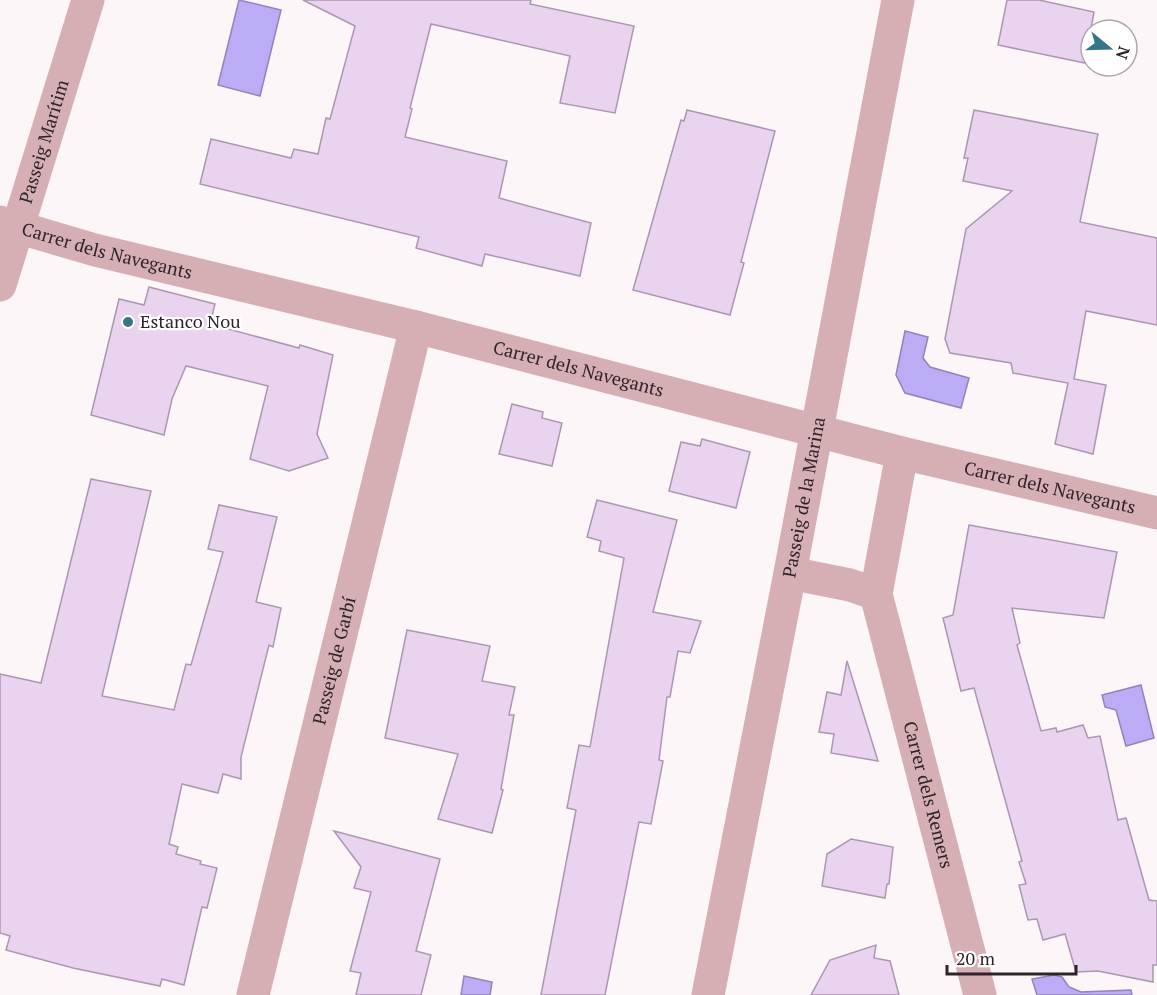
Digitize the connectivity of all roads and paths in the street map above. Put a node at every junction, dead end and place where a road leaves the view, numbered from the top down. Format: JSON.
{"nodes":[{"id":1,"x":88,"y":0,"type":"edge"},
{"id":2,"x":898,"y":0,"type":"edge"},
{"id":3,"x":9,"y":225,"type":"edge"},
{"id":4,"x":0,"y":285,"type":"edge"},
{"id":5,"x":417,"y":327,"type":"junction"},
{"id":6,"x":816,"y":429,"type":"junction"},
{"id":7,"x":902,"y":453,"type":"junction"},
{"id":8,"x":1157,"y":513,"type":"edge"},
{"id":9,"x":790,"y":573,"type":"junction"},
{"id":10,"x":876,"y":594,"type":"junction"},
{"id":11,"x":253,"y":995,"type":"edge"},
{"id":12,"x":708,"y":995,"type":"edge"},
{"id":13,"x":981,"y":995,"type":"edge"}],
"edges":[{"from":1,"to":3,"type":"street","name":"Passeig Marítim"},
{"from":2,"to":6,"type":"street","name":"Passeig de la Marina"},
{"from":3,"to":4,"type":"street","name":"Passeig Marítim"},
{"from":3,"to":5,"type":"street","name":"Carrer dels Navegants"},
{"from":5,"to":6,"type":"street","name":"Carrer dels Navegants"},
{"from":5,"to":11,"type":"street","name":"Passeig de Garbí"},
{"from":6,"to":7,"type":"street","name":"Carrer dels Navegants"},
{"from":6,"to":9,"type":"street","name":"Passeig de la Marina"},
{"from":7,"to":8,"type":"street","name":"Carrer dels Navegants"},
{"from":7,"to":10,"type":"street","name":"Carrer dels Remers"},
{"from":9,"to":10,"type":"street"},
{"from":9,"to":12,"type":"street","name":"Passeig de la Marina"},
{"from":10,"to":13,"type":"street","name":"Carrer dels Remers"}]}
